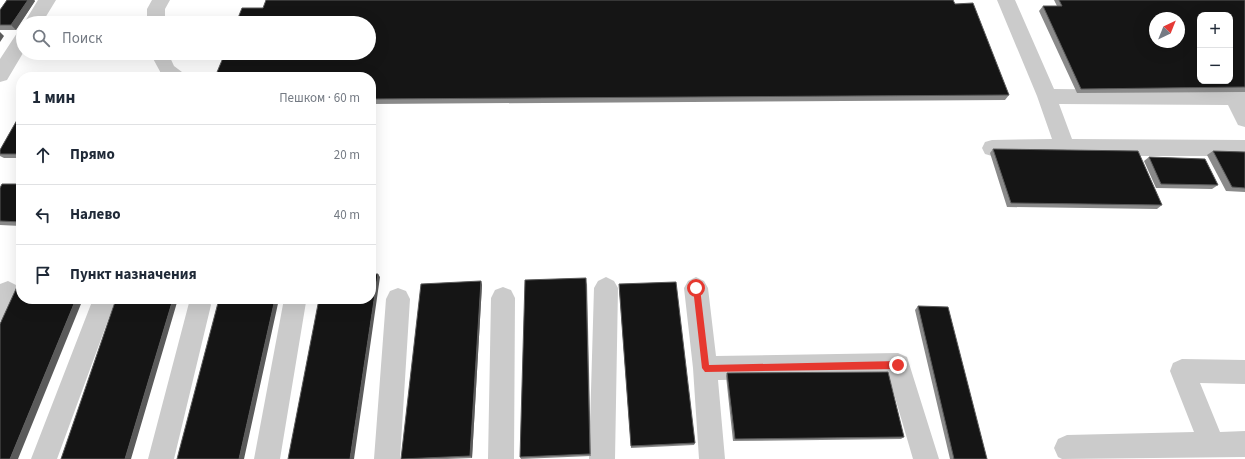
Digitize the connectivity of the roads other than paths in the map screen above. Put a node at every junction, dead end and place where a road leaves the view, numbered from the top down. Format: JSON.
{"nodes":[{"id":1,"x":47,"y":0,"type":"edge"},
{"id":2,"x":161,"y":0,"type":"edge"},
{"id":3,"x":1006,"y":0,"type":"edge"},
{"id":4,"x":37,"y":16,"type":"edge"},
{"id":5,"x":156,"y":16,"type":"edge"},
{"id":6,"x":16,"y":49,"type":"edge"},
{"id":7,"x":162,"y":60,"type":"edge"},
{"id":8,"x":166,"y":72,"type":"edge"},
{"id":9,"x":0,"y":74,"type":"edge"},
{"id":10,"x":1047,"y":96,"type":"junction"},
{"id":11,"x":1239,"y":98,"type":"edge"},
{"id":12,"x":1245,"y":119,"type":"edge"},
{"id":13,"x":1065,"y":147,"type":"junction"},
{"id":14,"x":992,"y":148,"type":"edge"},
{"id":15,"x":1245,"y":148,"type":"edge"},
{"id":16,"x":606,"y":288,"type":"dead end"},
{"id":17,"x":696,"y":288,"type":"dead end"},
{"id":18,"x":503,"y":298,"type":"dead end"},
{"id":19,"x":398,"y":299,"type":"dead end"},
{"id":20,"x":102,"y":304,"type":"dead end"},
{"id":21,"x":294,"y":304,"type":"edge"},
{"id":22,"x":199,"y":305,"type":"dead end"},
{"id":23,"x":705,"y":368,"type":"junction"},
{"id":24,"x":1245,"y":372,"type":"edge"},
{"id":25,"x":1212,"y":444,"type":"junction"},
{"id":26,"x":1245,"y":444,"type":"edge"},
{"id":27,"x":1067,"y":448,"type":"dead end"},
{"id":28,"x":44,"y":459,"type":"edge"},
{"id":29,"x":161,"y":459,"type":"edge"},
{"id":30,"x":267,"y":459,"type":"edge"},
{"id":31,"x":386,"y":459,"type":"edge"},
{"id":32,"x":501,"y":459,"type":"edge"},
{"id":33,"x":602,"y":459,"type":"edge"},
{"id":34,"x":712,"y":459,"type":"edge"},
{"id":35,"x":926,"y":459,"type":"edge"}],
"edges":[{"from":1,"to":4,"type":"street"},
{"from":2,"to":5,"type":"street"},
{"from":3,"to":10,"type":"street"},
{"from":6,"to":9,"type":"street"},
{"from":7,"to":8,"type":"street"},
{"from":10,"to":11,"type":"street"},
{"from":10,"to":13,"type":"street"},
{"from":11,"to":12,"type":"street"},
{"from":13,"to":14,"type":"street"},
{"from":13,"to":15,"type":"street"},
{"from":16,"to":33,"type":"street"},
{"from":17,"to":23,"type":"street"},
{"from":18,"to":32,"type":"street"},
{"from":19,"to":31,"type":"street"},
{"from":20,"to":28,"type":"street"},
{"from":21,"to":30,"type":"street"},
{"from":22,"to":29,"type":"street"},
{"from":23,"to":34,"type":"street"},
{"from":23,"to":35,"type":"street"},
{"from":24,"to":25,"type":"street"},
{"from":25,"to":26,"type":"street"},
{"from":25,"to":27,"type":"street"}]}
